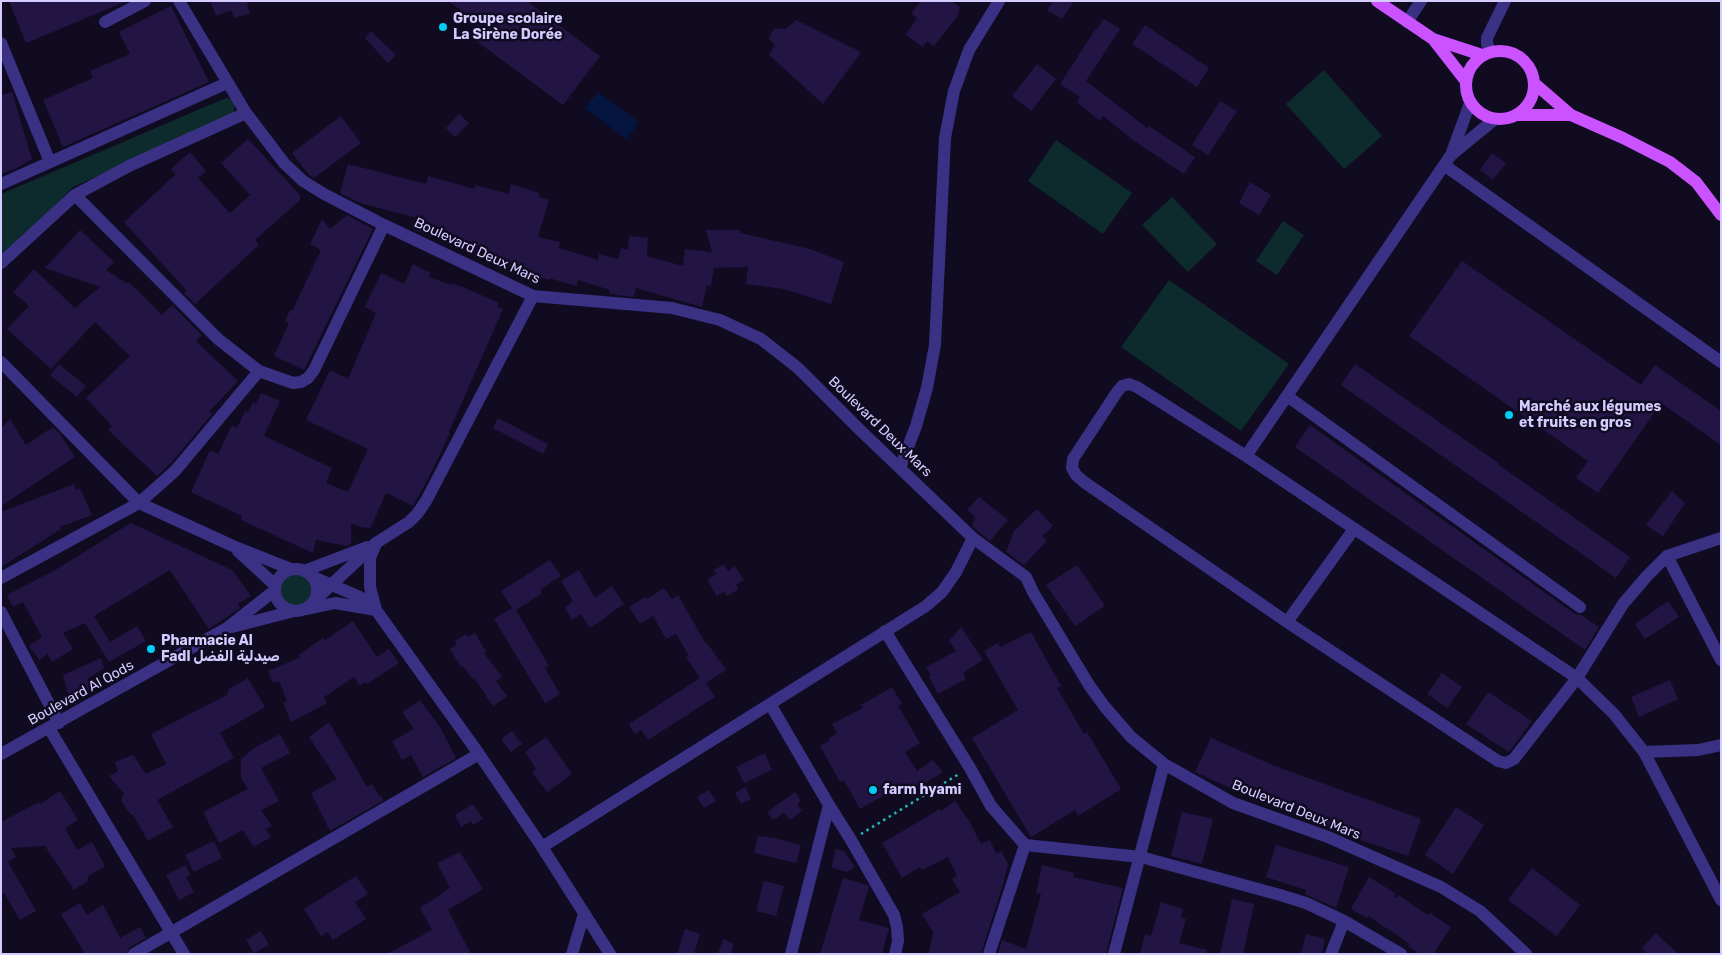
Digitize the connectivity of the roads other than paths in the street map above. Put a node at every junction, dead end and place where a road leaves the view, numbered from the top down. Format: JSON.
{"nodes":[{"id":1,"x":145,"y":1,"type":"edge"},
{"id":2,"x":179,"y":1,"type":"edge"},
{"id":3,"x":1000,"y":1,"type":"edge"},
{"id":4,"x":1377,"y":1,"type":"edge"},
{"id":5,"x":1421,"y":1,"type":"edge"},
{"id":6,"x":1505,"y":1,"type":"edge"},
{"id":7,"x":105,"y":22,"type":"dead end"},
{"id":8,"x":1407,"y":22,"type":"junction"},
{"id":9,"x":1432,"y":39,"type":"junction"},
{"id":10,"x":1,"y":43,"type":"edge"},
{"id":11,"x":1486,"y":54,"type":"junction"},
{"id":12,"x":1465,"y":80,"type":"junction"},
{"id":13,"x":227,"y":83,"type":"junction"},
{"id":14,"x":1534,"y":83,"type":"junction"},
{"id":15,"x":1470,"y":103,"type":"junction"},
{"id":16,"x":246,"y":113,"type":"junction"},
{"id":17,"x":1517,"y":114,"type":"junction"},
{"id":18,"x":1571,"y":116,"type":"junction"},
{"id":19,"x":1495,"y":119,"type":"junction"},
{"id":20,"x":1448,"y":160,"type":"junction"},
{"id":21,"x":50,"y":162,"type":"junction"},
{"id":22,"x":1,"y":184,"type":"edge"},
{"id":23,"x":75,"y":195,"type":"junction"},
{"id":24,"x":1721,"y":215,"type":"edge"},
{"id":25,"x":384,"y":225,"type":"junction"},
{"id":26,"x":1,"y":263,"type":"edge"},
{"id":27,"x":533,"y":296,"type":"junction"},
{"id":28,"x":1721,"y":362,"type":"edge"},
{"id":29,"x":4,"y":370,"type":"edge"},
{"id":30,"x":258,"y":371,"type":"junction"},
{"id":31,"x":1287,"y":396,"type":"junction"},
{"id":32,"x":1246,"y":456,"type":"junction"},
{"id":33,"x":900,"y":468,"type":"junction"},
{"id":34,"x":140,"y":503,"type":"junction"},
{"id":35,"x":1354,"y":529,"type":"junction"},
{"id":36,"x":973,"y":538,"type":"junction"},
{"id":37,"x":1721,"y":538,"type":"edge"},
{"id":38,"x":376,"y":543,"type":"junction"},
{"id":39,"x":233,"y":546,"type":"junction"},
{"id":40,"x":1667,"y":556,"type":"junction"},
{"id":41,"x":302,"y":572,"type":"junction"},
{"id":42,"x":1,"y":578,"type":"edge"},
{"id":43,"x":332,"y":584,"type":"junction"},
{"id":44,"x":275,"y":588,"type":"junction"},
{"id":45,"x":305,"y":607,"type":"junction"},
{"id":46,"x":1580,"y":607,"type":"dead end"},
{"id":47,"x":376,"y":610,"type":"junction"},
{"id":48,"x":1,"y":612,"type":"edge"},
{"id":49,"x":1287,"y":622,"type":"junction"},
{"id":50,"x":227,"y":628,"type":"junction"},
{"id":51,"x":885,"y":631,"type":"junction"},
{"id":52,"x":1721,"y":660,"type":"edge"},
{"id":53,"x":1577,"y":678,"type":"junction"},
{"id":54,"x":770,"y":704,"type":"junction"},
{"id":55,"x":54,"y":725,"type":"junction"},
{"id":56,"x":1721,"y":745,"type":"edge"},
{"id":57,"x":1644,"y":752,"type":"junction"},
{"id":58,"x":1,"y":754,"type":"edge"},
{"id":59,"x":479,"y":754,"type":"junction"},
{"id":60,"x":1164,"y":764,"type":"junction"},
{"id":61,"x":829,"y":805,"type":"junction"},
{"id":62,"x":1025,"y":845,"type":"junction"},
{"id":63,"x":542,"y":847,"type":"junction"},
{"id":64,"x":1141,"y":857,"type":"junction"},
{"id":65,"x":1721,"y":900,"type":"edge"},
{"id":66,"x":584,"y":914,"type":"junction"},
{"id":67,"x":1344,"y":920,"type":"junction"},
{"id":68,"x":171,"y":932,"type":"junction"},
{"id":69,"x":134,"y":954,"type":"edge"},
{"id":70,"x":184,"y":954,"type":"edge"},
{"id":71,"x":572,"y":954,"type":"edge"},
{"id":72,"x":610,"y":954,"type":"edge"},
{"id":73,"x":791,"y":954,"type":"edge"},
{"id":74,"x":895,"y":954,"type":"edge"},
{"id":75,"x":990,"y":954,"type":"edge"},
{"id":76,"x":1114,"y":954,"type":"edge"},
{"id":77,"x":1331,"y":954,"type":"edge"},
{"id":78,"x":1402,"y":954,"type":"edge"},
{"id":79,"x":1526,"y":954,"type":"edge"}],
"edges":[{"from":1,"to":7,"type":"street"},
{"from":2,"to":13,"type":"street","name":"Boulevard Deux Mars"},
{"from":3,"to":33,"type":"street"},
{"from":4,"to":8,"type":"main road"},
{"from":5,"to":8,"type":"street"},
{"from":6,"to":11,"type":"street"},
{"from":8,"to":9,"type":"main road"},
{"from":9,"to":11,"type":"main road"},
{"from":9,"to":12,"type":"main road"},
{"from":10,"to":21,"type":"street"},
{"from":11,"to":12,"type":"main road"},
{"from":11,"to":14,"type":"main road"},
{"from":12,"to":15,"type":"main road"},
{"from":13,"to":16,"type":"street","name":"Boulevard Deux Mars"},
{"from":13,"to":21,"type":"street"},
{"from":14,"to":17,"type":"main road"},
{"from":14,"to":18,"type":"main road"},
{"from":15,"to":19,"type":"main road"},
{"from":15,"to":20,"type":"street"},
{"from":16,"to":23,"type":"street"},
{"from":16,"to":25,"type":"street","name":"Boulevard Deux Mars"},
{"from":17,"to":18,"type":"main road"},
{"from":17,"to":19,"type":"main road"},
{"from":18,"to":24,"type":"main road"},
{"from":19,"to":20,"type":"street"},
{"from":20,"to":28,"type":"street"},
{"from":20,"to":31,"type":"street"},
{"from":21,"to":22,"type":"street"},
{"from":23,"to":26,"type":"street"},
{"from":23,"to":30,"type":"street"},
{"from":25,"to":27,"type":"street","name":"Boulevard Deux Mars"},
{"from":25,"to":30,"type":"street"},
{"from":27,"to":33,"type":"street","name":"Boulevard Deux Mars"},
{"from":27,"to":38,"type":"street"},
{"from":29,"to":34,"type":"street"},
{"from":30,"to":34,"type":"street"},
{"from":31,"to":32,"type":"street"},
{"from":31,"to":46,"type":"street"},
{"from":32,"to":35,"type":"street"},
{"from":32,"to":49,"type":"street"},
{"from":33,"to":36,"type":"street","name":"Boulevard Deux Mars"},
{"from":34,"to":39,"type":"street"},
{"from":34,"to":42,"type":"street"},
{"from":35,"to":49,"type":"street"},
{"from":35,"to":53,"type":"street"},
{"from":36,"to":51,"type":"street"},
{"from":36,"to":60,"type":"street","name":"Boulevard Deux Mars"},
{"from":37,"to":40,"type":"street"},
{"from":38,"to":41,"type":"street"},
{"from":38,"to":43,"type":"street"},
{"from":38,"to":47,"type":"street"},
{"from":39,"to":41,"type":"street"},
{"from":39,"to":44,"type":"street"},
{"from":40,"to":52,"type":"street"},
{"from":40,"to":53,"type":"street"},
{"from":41,"to":43,"type":"street"},
{"from":41,"to":44,"type":"street"},
{"from":41,"to":45,"type":"street"},
{"from":43,"to":45,"type":"street"},
{"from":43,"to":47,"type":"street"},
{"from":44,"to":45,"type":"street"},
{"from":44,"to":50,"type":"street"},
{"from":45,"to":47,"type":"street"},
{"from":45,"to":50,"type":"street"},
{"from":47,"to":59,"type":"street"},
{"from":48,"to":55,"type":"street"},
{"from":49,"to":53,"type":"street"},
{"from":50,"to":55,"type":"street","name":"Boulevard Al Qods"},
{"from":51,"to":54,"type":"street"},
{"from":51,"to":62,"type":"street"},
{"from":53,"to":57,"type":"street"},
{"from":54,"to":61,"type":"street"},
{"from":54,"to":63,"type":"street"},
{"from":55,"to":58,"type":"street","name":"Boulevard Al Qods"},
{"from":55,"to":68,"type":"street"},
{"from":56,"to":57,"type":"street"},
{"from":57,"to":65,"type":"street"},
{"from":59,"to":63,"type":"street"},
{"from":59,"to":68,"type":"street"},
{"from":60,"to":64,"type":"street"},
{"from":60,"to":79,"type":"street","name":"Boulevard Deux Mars"},
{"from":61,"to":73,"type":"street"},
{"from":61,"to":74,"type":"street"},
{"from":62,"to":64,"type":"street"},
{"from":62,"to":75,"type":"street"},
{"from":63,"to":66,"type":"street"},
{"from":64,"to":67,"type":"street"},
{"from":64,"to":76,"type":"street"},
{"from":66,"to":71,"type":"street"},
{"from":66,"to":72,"type":"street"},
{"from":67,"to":77,"type":"street"},
{"from":67,"to":78,"type":"street"},
{"from":68,"to":69,"type":"street"},
{"from":68,"to":70,"type":"street"}]}
